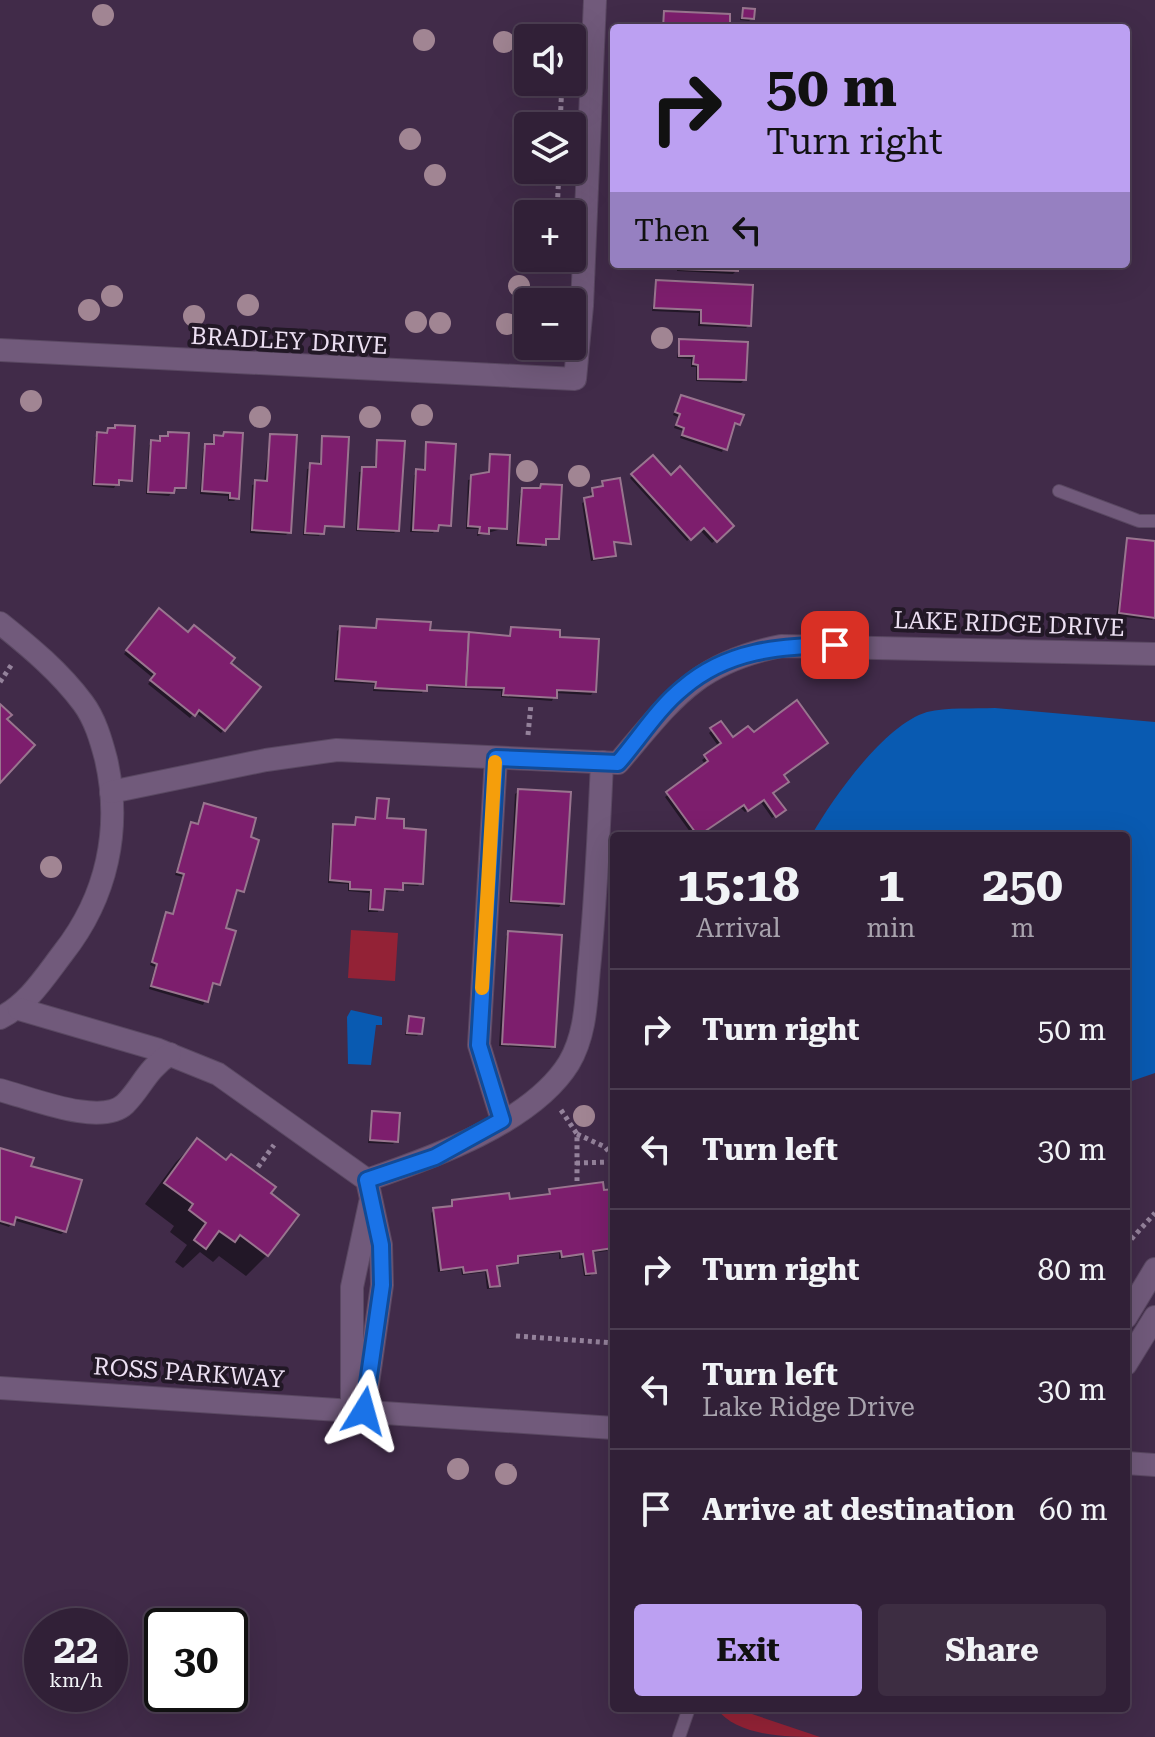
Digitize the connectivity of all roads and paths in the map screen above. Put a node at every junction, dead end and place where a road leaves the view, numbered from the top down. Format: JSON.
{"nodes":[{"id":1,"x":595,"y":0,"type":"edge"},
{"id":2,"x":0,"y":350,"type":"edge"},
{"id":3,"x":1059,"y":491,"type":"dead end"},
{"id":4,"x":1155,"y":521,"type":"edge"},
{"id":5,"x":0,"y":623,"type":"edge"},
{"id":6,"x":1155,"y":654,"type":"edge"},
{"id":7,"x":496,"y":758,"type":"junction"},
{"id":8,"x":610,"y":763,"type":"junction"},
{"id":9,"x":111,"y":792,"type":"junction"},
{"id":10,"x":9,"y":1013,"type":"edge"},
{"id":11,"x":170,"y":1054,"type":"junction"},
{"id":12,"x":0,"y":1090,"type":"edge"},
{"id":13,"x":546,"y":1090,"type":"junction"},
{"id":14,"x":502,"y":1120,"type":"junction"},
{"id":15,"x":577,"y":1134,"type":"junction"},
{"id":16,"x":610,"y":1154,"type":"edge"},
{"id":17,"x":610,"y":1160,"type":"edge"},
{"id":18,"x":576,"y":1163,"type":"junction"},
{"id":19,"x":577,"y":1181,"type":"dead end"},
{"id":20,"x":369,"y":1191,"type":"junction"},
{"id":21,"x":1155,"y":1213,"type":"edge"},
{"id":22,"x":1130,"y":1241,"type":"edge"},
{"id":23,"x":1155,"y":1269,"type":"edge"},
{"id":24,"x":1130,"y":1310,"type":"edge"},
{"id":25,"x":1155,"y":1317,"type":"edge"},
{"id":26,"x":516,"y":1336,"type":"dead end"},
{"id":27,"x":610,"y":1343,"type":"edge"},
{"id":28,"x":1130,"y":1358,"type":"edge"},
{"id":29,"x":0,"y":1388,"type":"edge"},
{"id":30,"x":358,"y":1410,"type":"junction"},
{"id":31,"x":610,"y":1428,"type":"edge"},
{"id":32,"x":1130,"y":1463,"type":"edge"},
{"id":33,"x":1155,"y":1465,"type":"edge"},
{"id":34,"x":688,"y":1712,"type":"edge"},
{"id":35,"x":679,"y":1737,"type":"edge"}],
"edges":[{"from":1,"to":2,"type":"street","name":"BRADLEY DRIVE"},
{"from":3,"to":4,"type":"lane"},
{"from":5,"to":9,"type":"street"},
{"from":6,"to":8,"type":"street","name":"LAKE RIDGE DRIVE"},
{"from":7,"to":8,"type":"street"},
{"from":7,"to":9,"type":"street"},
{"from":7,"to":14,"type":"street"},
{"from":8,"to":13,"type":"street"},
{"from":9,"to":10,"type":"street"},
{"from":10,"to":11,"type":"street"},
{"from":11,"to":12,"type":"street"},
{"from":11,"to":20,"type":"street"},
{"from":13,"to":14,"type":"street"},
{"from":13,"to":15,"type":"path"},
{"from":14,"to":20,"type":"street"},
{"from":15,"to":16,"type":"path"},
{"from":15,"to":18,"type":"path"},
{"from":17,"to":18,"type":"path"},
{"from":18,"to":19,"type":"path"},
{"from":20,"to":30,"type":"street"},
{"from":21,"to":22,"type":"path"},
{"from":23,"to":24,"type":"street"},
{"from":25,"to":28,"type":"street"},
{"from":26,"to":27,"type":"path"},
{"from":29,"to":30,"type":"street","name":"ROSS PARKWAY"},
{"from":30,"to":31,"type":"street","name":"ROSS PARKWAY"},
{"from":32,"to":33,"type":"street"},
{"from":34,"to":35,"type":"lane"}]}
